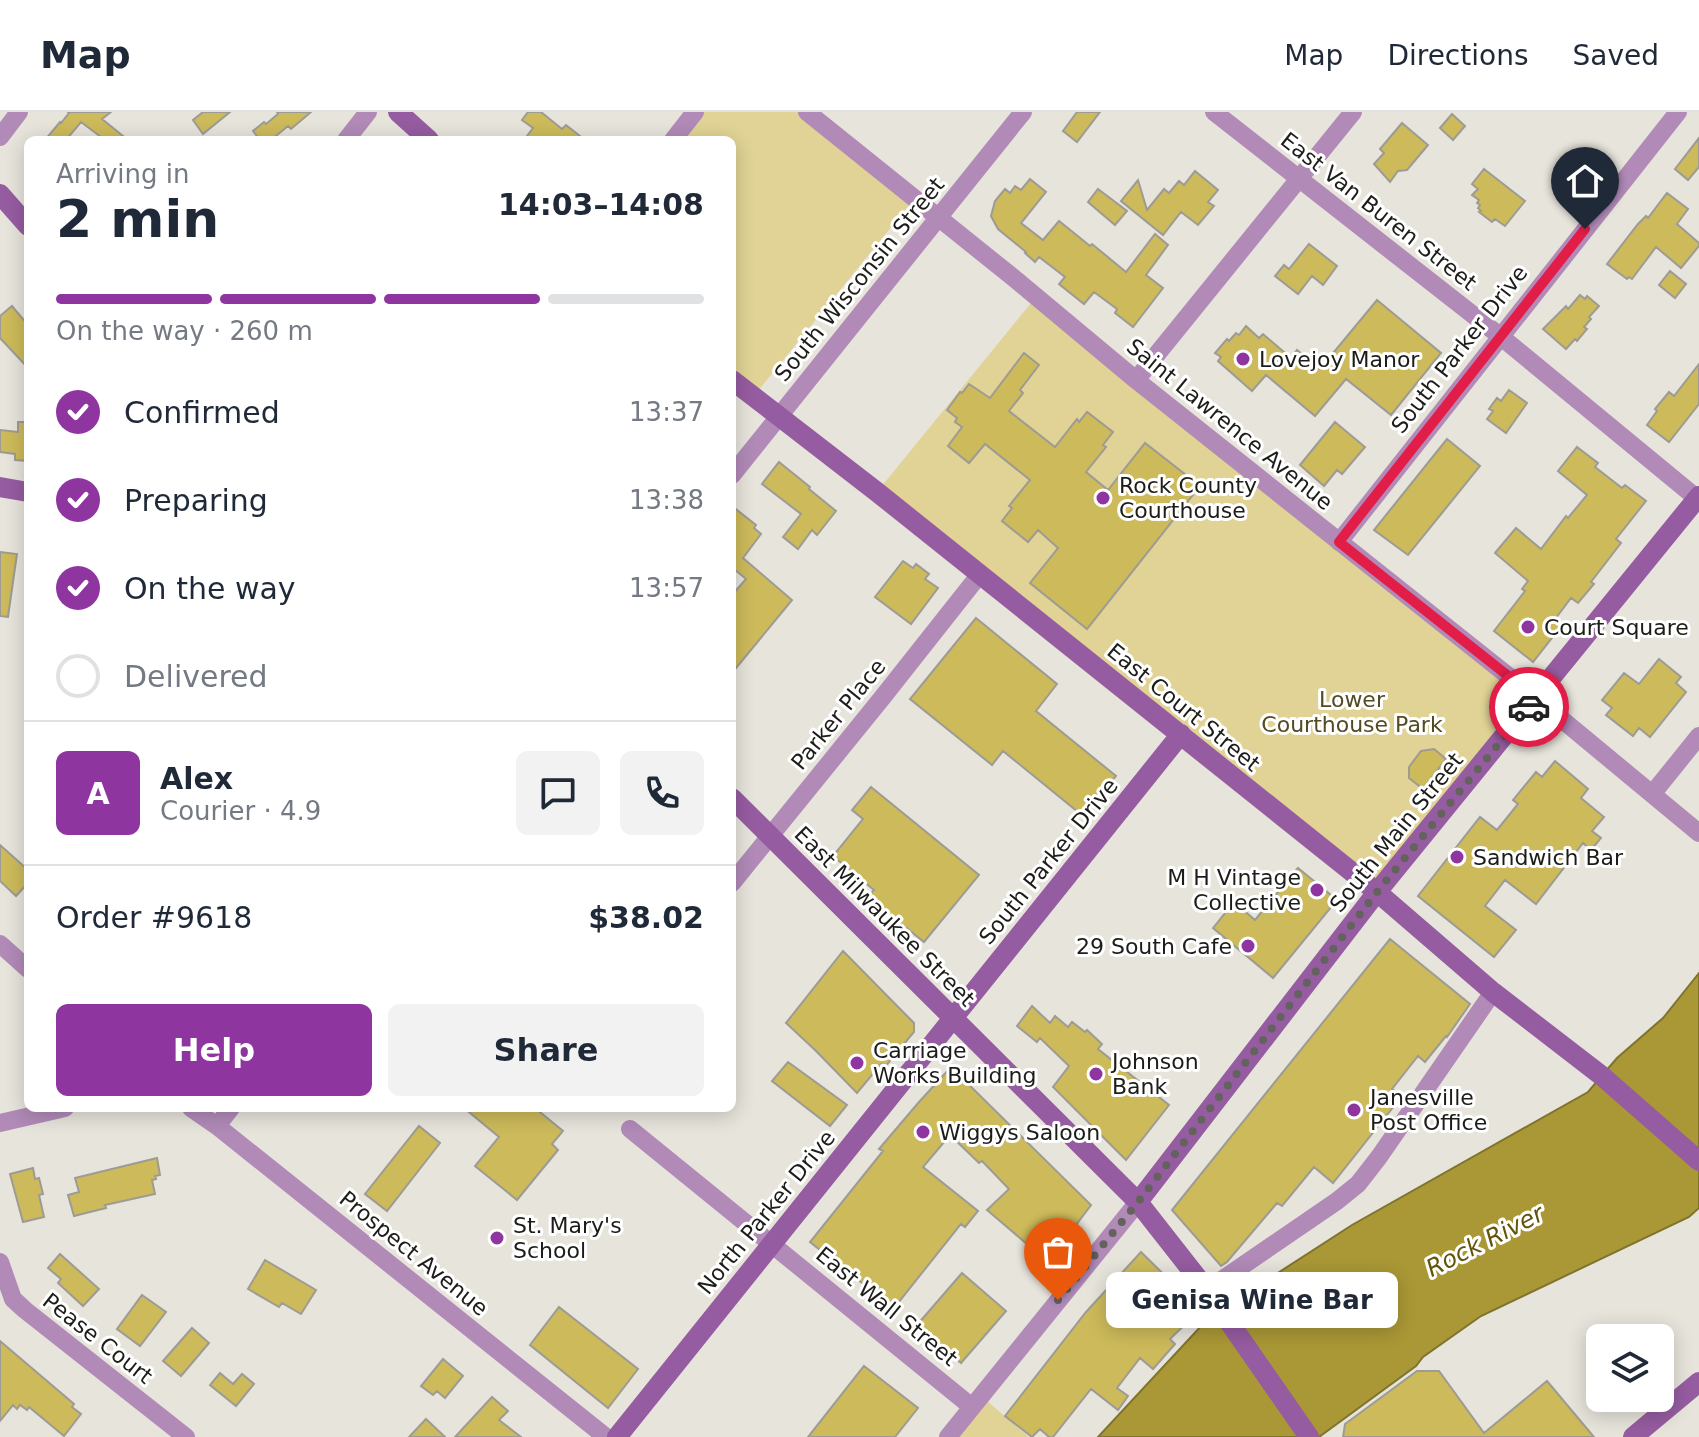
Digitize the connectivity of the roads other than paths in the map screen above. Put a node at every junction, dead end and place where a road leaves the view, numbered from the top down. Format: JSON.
{"nodes":[{"id":1,"x":19,"y":112,"type":"edge"},
{"id":2,"x":368,"y":112,"type":"edge"},
{"id":3,"x":398,"y":112,"type":"edge"},
{"id":4,"x":695,"y":112,"type":"edge"},
{"id":5,"x":807,"y":112,"type":"edge"},
{"id":6,"x":1023,"y":112,"type":"edge"},
{"id":7,"x":1214,"y":112,"type":"edge"},
{"id":8,"x":1353,"y":112,"type":"edge"},
{"id":9,"x":1678,"y":112,"type":"edge"},
{"id":10,"x":349,"y":136,"type":"edge"},
{"id":11,"x":425,"y":136,"type":"edge"},
{"id":12,"x":676,"y":136,"type":"edge"},
{"id":13,"x":0,"y":137,"type":"edge"},
{"id":14,"x":1298,"y":179,"type":"junction"},
{"id":15,"x":0,"y":194,"type":"edge"},
{"id":16,"x":938,"y":218,"type":"junction"},
{"id":17,"x":24,"y":221,"type":"edge"},
{"id":18,"x":1500,"y":336,"type":"junction"},
{"id":19,"x":1136,"y":380,"type":"junction"},
{"id":20,"x":736,"y":383,"type":"edge"},
{"id":21,"x":779,"y":416,"type":"junction"},
{"id":22,"x":736,"y":470,"type":"edge"},
{"id":23,"x":0,"y":487,"type":"edge"},
{"id":24,"x":24,"y":491,"type":"edge"},
{"id":25,"x":1698,"y":498,"type":"edge"},
{"id":26,"x":1339,"y":542,"type":"junction"},
{"id":27,"x":980,"y":574,"type":"junction"},
{"id":28,"x":1536,"y":698,"type":"junction"},
{"id":29,"x":1181,"y":734,"type":"junction"},
{"id":30,"x":1699,"y":736,"type":"edge"},
{"id":31,"x":1653,"y":793,"type":"junction"},
{"id":32,"x":736,"y":802,"type":"edge"},
{"id":33,"x":1699,"y":833,"type":"edge"},
{"id":34,"x":771,"y":836,"type":"junction"},
{"id":35,"x":736,"y":878,"type":"edge"},
{"id":36,"x":1377,"y":892,"type":"junction"},
{"id":37,"x":0,"y":944,"type":"edge"},
{"id":38,"x":22,"y":964,"type":"edge"},
{"id":39,"x":1493,"y":992,"type":"junction"},
{"id":40,"x":953,"y":1018,"type":"junction"},
{"id":41,"x":48,"y":1112,"type":"edge"},
{"id":42,"x":197,"y":1112,"type":"edge"},
{"id":43,"x":228,"y":1112,"type":"edge"},
{"id":44,"x":0,"y":1123,"type":"edge"},
{"id":45,"x":217,"y":1126,"type":"junction"},
{"id":46,"x":630,"y":1129,"type":"dead end"},
{"id":47,"x":1699,"y":1161,"type":"edge"},
{"id":48,"x":1138,"y":1202,"type":"junction"},
{"id":49,"x":772,"y":1243,"type":"junction"},
{"id":50,"x":0,"y":1262,"type":"edge"},
{"id":51,"x":1207,"y":1290,"type":"junction"},
{"id":52,"x":1699,"y":1382,"type":"edge"},
{"id":53,"x":972,"y":1407,"type":"junction"},
{"id":54,"x":186,"y":1437,"type":"edge"},
{"id":55,"x":606,"y":1437,"type":"edge"},
{"id":56,"x":617,"y":1437,"type":"edge"},
{"id":57,"x":948,"y":1437,"type":"edge"},
{"id":58,"x":1309,"y":1437,"type":"edge"},
{"id":59,"x":1633,"y":1437,"type":"edge"}],
"edges":[{"from":1,"to":13,"type":"street"},
{"from":2,"to":10,"type":"street"},
{"from":3,"to":11,"type":"main road"},
{"from":4,"to":12,"type":"street"},
{"from":5,"to":16,"type":"street","name":"Saint Lawrence Avenue"},
{"from":6,"to":16,"type":"street","name":"South Wisconsin Street"},
{"from":7,"to":14,"type":"street","name":"East Van Buren Street"},
{"from":8,"to":14,"type":"street"},
{"from":9,"to":18,"type":"street","name":"South Parker Drive"},
{"from":14,"to":18,"type":"street","name":"East Van Buren Street"},
{"from":14,"to":19,"type":"street"},
{"from":15,"to":17,"type":"main road"},
{"from":16,"to":19,"type":"street","name":"Saint Lawrence Avenue"},
{"from":16,"to":21,"type":"street","name":"South Wisconsin Street"},
{"from":18,"to":25,"type":"street","name":"East Van Buren Street"},
{"from":18,"to":26,"type":"street","name":"South Parker Drive"},
{"from":19,"to":26,"type":"street","name":"Saint Lawrence Avenue"},
{"from":20,"to":21,"type":"main road","name":"East Court Street"},
{"from":21,"to":22,"type":"street","name":"South Wisconsin Street"},
{"from":21,"to":27,"type":"main road","name":"East Court Street"},
{"from":23,"to":24,"type":"main road"},
{"from":25,"to":28,"type":"main road","name":"South Main Street"},
{"from":26,"to":28,"type":"street","name":"Saint Lawrence Avenue"},
{"from":27,"to":29,"type":"main road","name":"East Court Street"},
{"from":27,"to":34,"type":"street","name":"Parker Place"},
{"from":28,"to":31,"type":"street","name":"Saint Lawrence Avenue"},
{"from":28,"to":36,"type":"main road","name":"South Main Street"},
{"from":29,"to":36,"type":"main road","name":"East Court Street"},
{"from":29,"to":40,"type":"main road","name":"South Parker Drive"},
{"from":30,"to":31,"type":"street"},
{"from":31,"to":33,"type":"street","name":"Saint Lawrence Avenue"},
{"from":32,"to":34,"type":"main road","name":"East Milwaukee Street"},
{"from":34,"to":35,"type":"street","name":"Parker Place"},
{"from":34,"to":40,"type":"main road","name":"East Milwaukee Street"},
{"from":36,"to":39,"type":"main road","name":"East Court Street"},
{"from":36,"to":48,"type":"main road","name":"South Main Street"},
{"from":37,"to":38,"type":"street"},
{"from":39,"to":47,"type":"main road","name":"East Court Street"},
{"from":39,"to":51,"type":"street"},
{"from":40,"to":48,"type":"main road","name":"East Milwaukee Street"},
{"from":40,"to":49,"type":"main road","name":"North Parker Drive"},
{"from":41,"to":44,"type":"street"},
{"from":42,"to":45,"type":"street","name":"Prospect Avenue"},
{"from":43,"to":45,"type":"street"},
{"from":45,"to":55,"type":"street","name":"Prospect Avenue"},
{"from":46,"to":49,"type":"street","name":"East Wall Street"},
{"from":48,"to":51,"type":"main road","name":"East Milwaukee Street"},
{"from":48,"to":53,"type":"street"},
{"from":49,"to":53,"type":"street","name":"East Wall Street"},
{"from":49,"to":56,"type":"main road","name":"North Parker Drive"},
{"from":50,"to":54,"type":"street","name":"Pease Court"},
{"from":51,"to":58,"type":"main road","name":"East Milwaukee Street"},
{"from":52,"to":59,"type":"main road"},
{"from":53,"to":57,"type":"street"}]}
